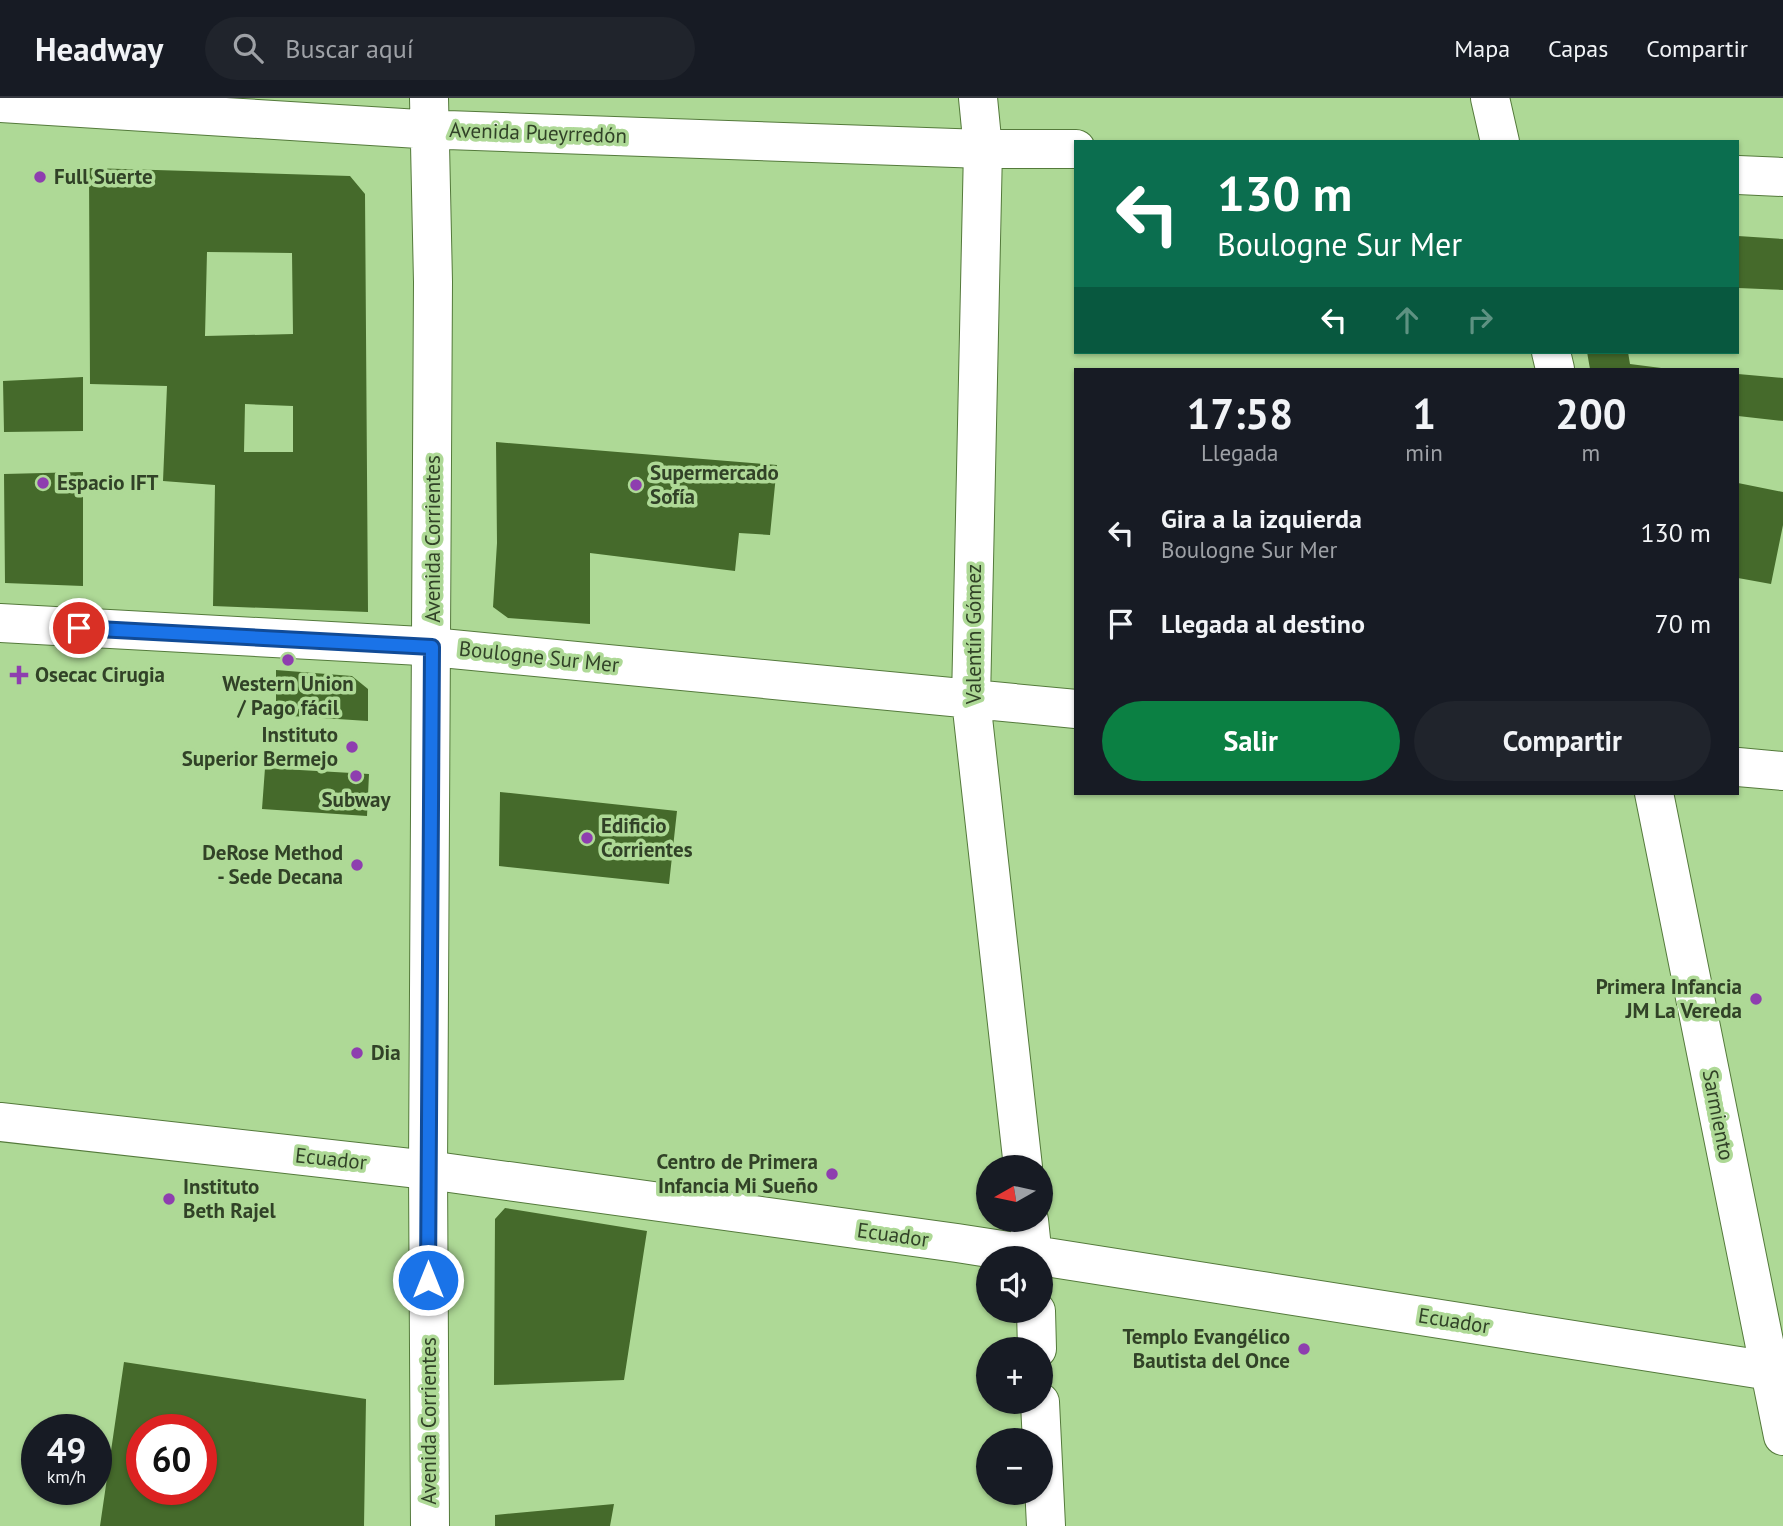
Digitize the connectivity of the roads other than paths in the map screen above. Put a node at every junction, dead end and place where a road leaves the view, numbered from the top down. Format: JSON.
{"nodes":[{"id":1,"x":978,"y":98,"type":"edge"},
{"id":2,"x":1490,"y":98,"type":"edge"},
{"id":3,"x":0,"y":103,"type":"edge"},
{"id":4,"x":430,"y":113,"type":"edge"},
{"id":5,"x":1500,"y":140,"type":"edge"},
{"id":6,"x":983,"y":149,"type":"junction"},
{"id":7,"x":1074,"y":149,"type":"edge"},
{"id":8,"x":1739,"y":175,"type":"edge"},
{"id":9,"x":1783,"y":177,"type":"edge"},
{"id":10,"x":0,"y":624,"type":"edge"},
{"id":11,"x":432,"y":647,"type":"junction"},
{"id":12,"x":971,"y":700,"type":"junction"},
{"id":13,"x":1074,"y":709,"type":"edge"},
{"id":14,"x":1739,"y":767,"type":"edge"},
{"id":15,"x":1783,"y":771,"type":"edge"},
{"id":16,"x":1654,"y":795,"type":"edge"},
{"id":17,"x":0,"y":1122,"type":"edge"},
{"id":18,"x":1022,"y":1155,"type":"edge"},
{"id":19,"x":428,"y":1170,"type":"junction"},
{"id":20,"x":1032,"y":1245,"type":"edge"},
{"id":21,"x":1776,"y":1372,"type":"edge"},
{"id":22,"x":1041,"y":1414,"type":"edge"},
{"id":23,"x":1783,"y":1436,"type":"edge"},
{"id":24,"x":430,"y":1526,"type":"edge"},
{"id":25,"x":1046,"y":1526,"type":"edge"}],
"edges":[{"from":1,"to":6,"type":"street","name":"Valentín Gómez"},
{"from":2,"to":5,"type":"street"},
{"from":3,"to":4,"type":"street","name":"Avenida Pueyrredón"},
{"from":4,"to":6,"type":"street","name":"Avenida Pueyrredón"},
{"from":4,"to":11,"type":"street","name":"Avenida Corrientes"},
{"from":6,"to":7,"type":"street","name":"Avenida Pueyrredón"},
{"from":6,"to":12,"type":"street","name":"Valentín Gómez"},
{"from":8,"to":9,"type":"street"},
{"from":10,"to":11,"type":"street","name":"Boulogne Sur Mer"},
{"from":11,"to":12,"type":"street","name":"Boulogne Sur Mer"},
{"from":11,"to":19,"type":"street","name":"Avenida Corrientes"},
{"from":12,"to":13,"type":"street","name":"Boulogne Sur Mer"},
{"from":12,"to":18,"type":"street","name":"Valentín Gómez"},
{"from":14,"to":15,"type":"street"},
{"from":16,"to":21,"type":"street","name":"Sarmiento"},
{"from":17,"to":19,"type":"street","name":"Ecuador"},
{"from":19,"to":20,"type":"street","name":"Ecuador"},
{"from":19,"to":24,"type":"street","name":"Avenida Corrientes"},
{"from":20,"to":21,"type":"street","name":"Ecuador"},
{"from":21,"to":23,"type":"street","name":"Sarmiento"},
{"from":22,"to":25,"type":"street"}]}
